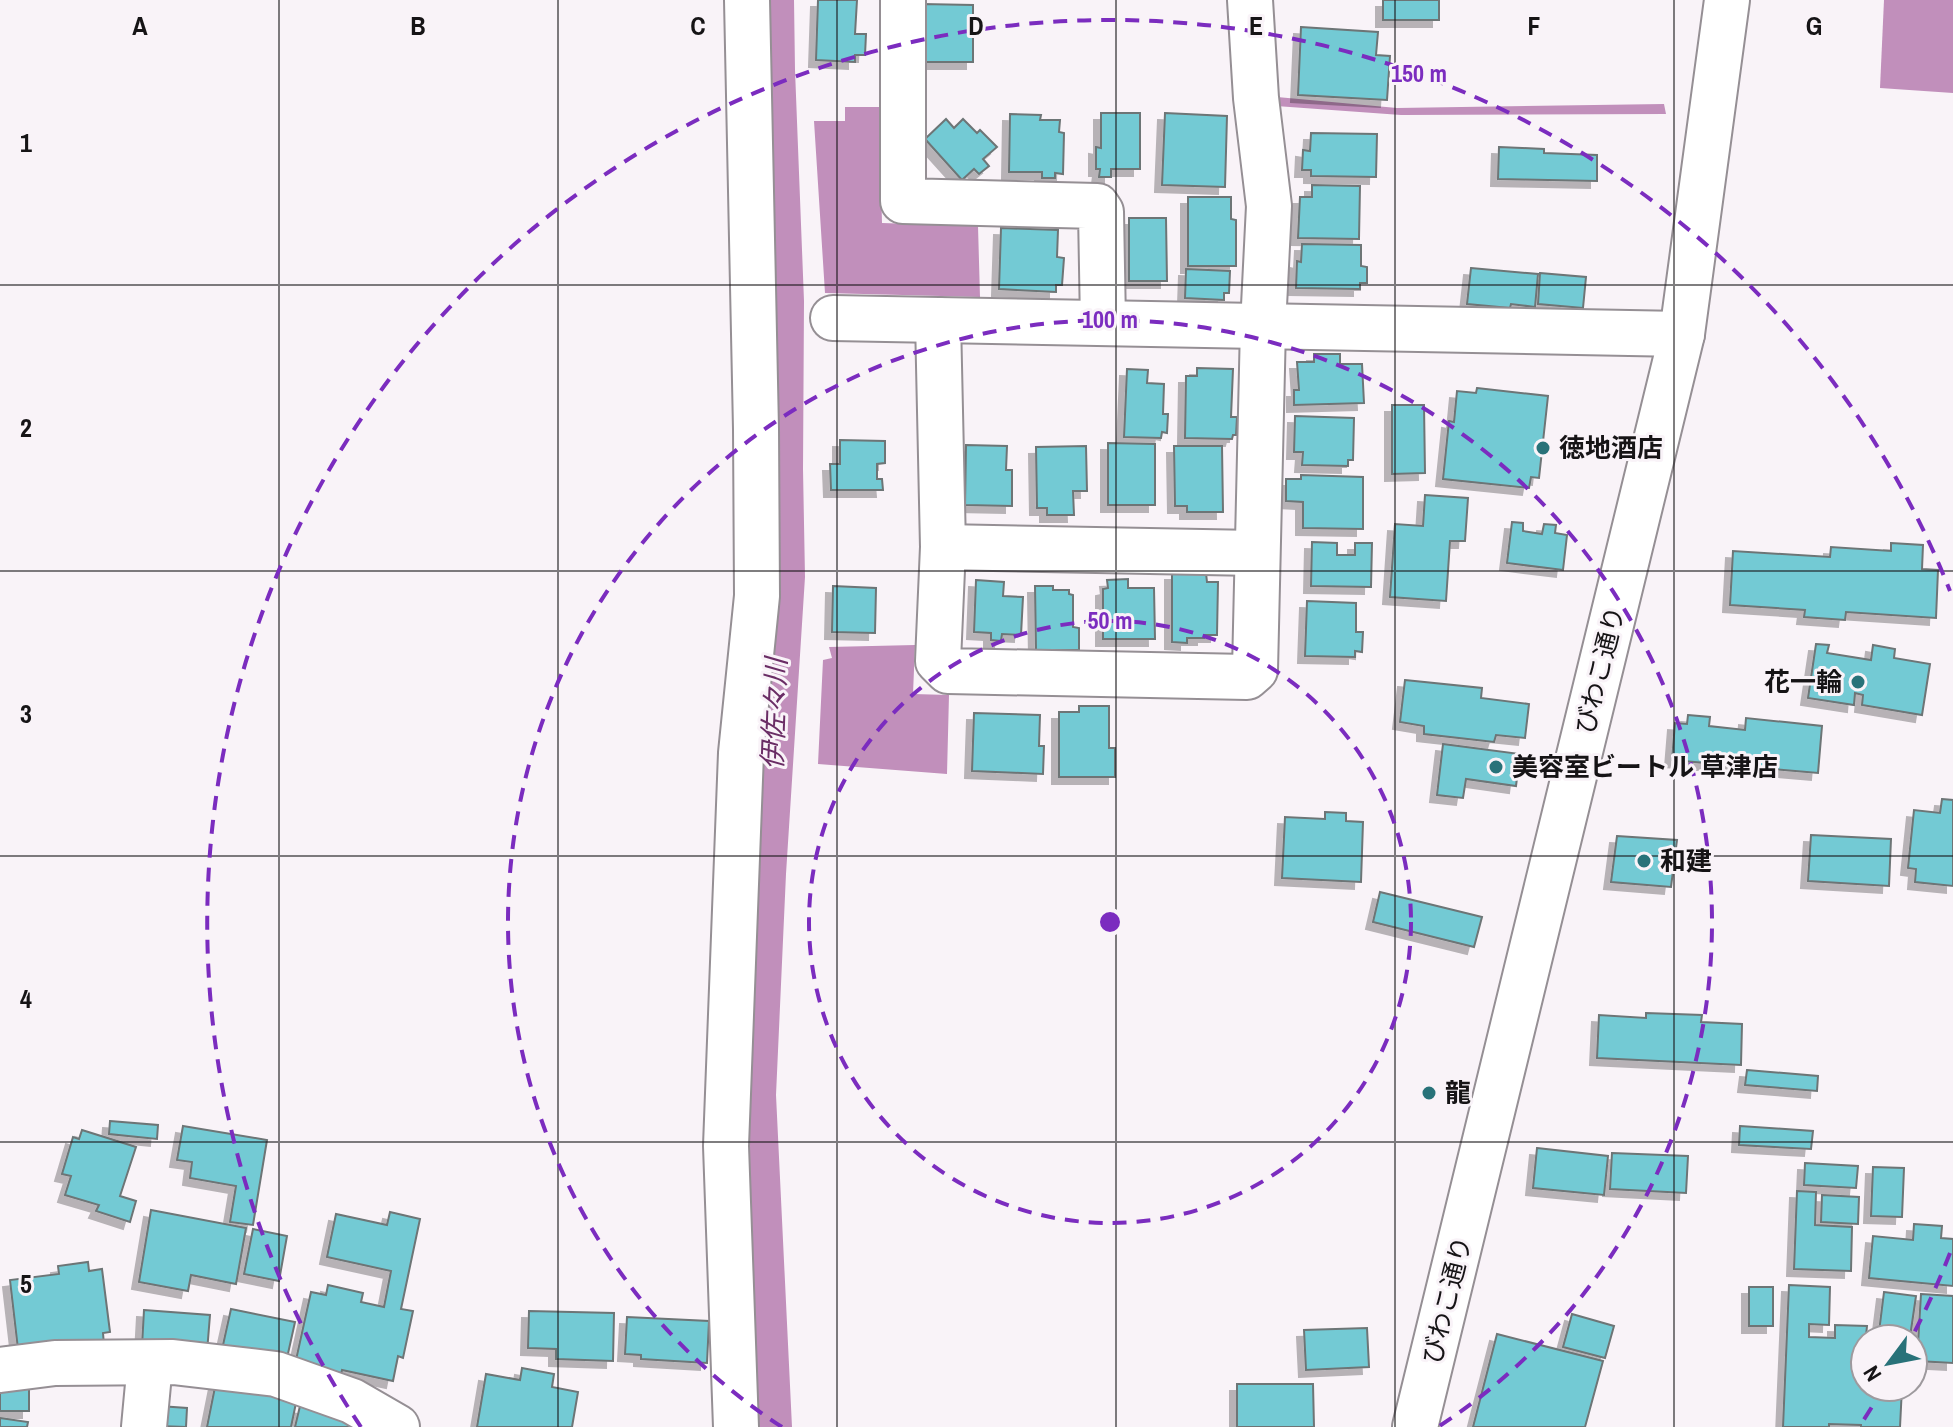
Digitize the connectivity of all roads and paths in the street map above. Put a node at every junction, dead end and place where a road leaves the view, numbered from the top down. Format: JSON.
{"nodes":[{"id":1,"x":747,"y":0,"type":"edge"},
{"id":2,"x":903,"y":0,"type":"edge"},
{"id":3,"x":1250,"y":0,"type":"edge"},
{"id":4,"x":1727,"y":0,"type":"edge"},
{"id":5,"x":833,"y":318,"type":"dead end"},
{"id":6,"x":938,"y":320,"type":"junction"},
{"id":7,"x":1103,"y":323,"type":"junction"},
{"id":8,"x":1263,"y":326,"type":"junction"},
{"id":9,"x":1682,"y":334,"type":"junction"},
{"id":10,"x":943,"y":547,"type":"junction"},
{"id":11,"x":1256,"y":553,"type":"junction"},
{"id":12,"x":150,"y":1363,"type":"junction"},
{"id":13,"x":0,"y":1370,"type":"edge"},
{"id":14,"x":144,"y":1427,"type":"edge"},
{"id":15,"x":397,"y":1427,"type":"edge"},
{"id":16,"x":736,"y":1427,"type":"edge"},
{"id":17,"x":1415,"y":1427,"type":"edge"}],
"edges":[{"from":1,"to":16,"type":"street"},
{"from":2,"to":7,"type":"street"},
{"from":3,"to":8,"type":"street"},
{"from":4,"to":9,"type":"street","name":"びわこ通り"},
{"from":5,"to":6,"type":"street"},
{"from":6,"to":7,"type":"street"},
{"from":6,"to":10,"type":"street"},
{"from":7,"to":8,"type":"street"},
{"from":8,"to":9,"type":"street"},
{"from":8,"to":11,"type":"street"},
{"from":9,"to":17,"type":"street","name":"びわこ通り"},
{"from":10,"to":11,"type":"street"},
{"from":10,"to":11,"type":"street"},
{"from":12,"to":13,"type":"street"},
{"from":12,"to":14,"type":"street"},
{"from":12,"to":15,"type":"street"}]}
